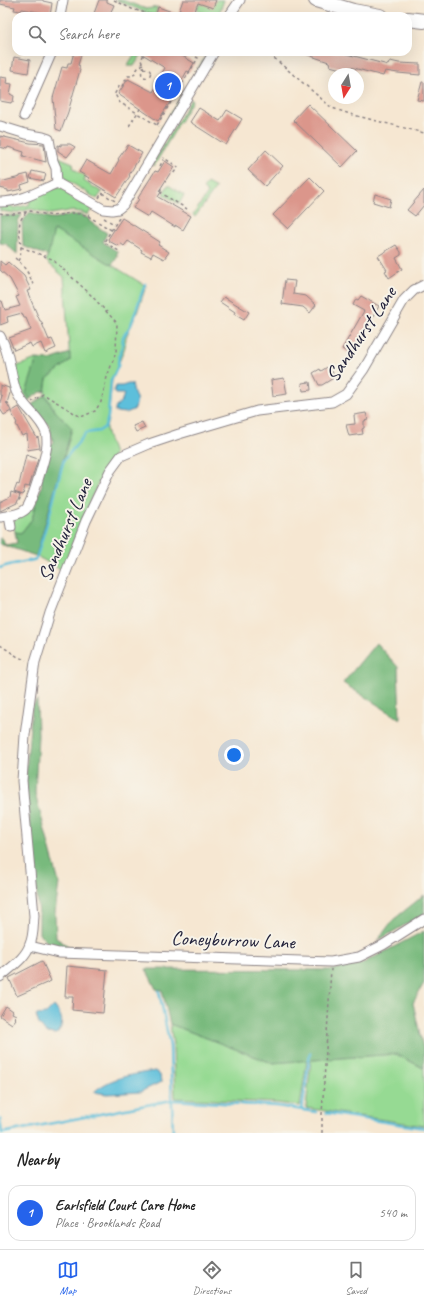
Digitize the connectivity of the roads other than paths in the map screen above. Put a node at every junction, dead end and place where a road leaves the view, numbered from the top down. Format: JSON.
{"nodes":[{"id":1,"x":63,"y":0,"type":"edge"},
{"id":2,"x":240,"y":0,"type":"edge"},
{"id":3,"x":316,"y":0,"type":"edge"},
{"id":4,"x":61,"y":12,"type":"edge"},
{"id":5,"x":232,"y":12,"type":"edge"},
{"id":6,"x":358,"y":12,"type":"edge"},
{"id":7,"x":412,"y":20,"type":"edge"},
{"id":8,"x":424,"y":21,"type":"edge"},
{"id":9,"x":50,"y":56,"type":"edge"},
{"id":10,"x":212,"y":56,"type":"edge"},
{"id":11,"x":24,"y":116,"type":"dead end"},
{"id":12,"x":0,"y":126,"type":"edge"},
{"id":13,"x":57,"y":183,"type":"junction"},
{"id":14,"x":0,"y":202,"type":"edge"},
{"id":15,"x":424,"y":285,"type":"edge"},
{"id":16,"x":2,"y":334,"type":"edge"},
{"id":17,"x":10,"y":368,"type":"junction"},
{"id":18,"x":0,"y":370,"type":"edge"},
{"id":19,"x":4,"y":516,"type":"edge"},
{"id":20,"x":11,"y":527,"type":"dead end"},
{"id":21,"x":424,"y":919,"type":"edge"},
{"id":22,"x":30,"y":946,"type":"junction"},
{"id":23,"x":0,"y":977,"type":"edge"}],
"edges":[{"from":1,"to":4,"type":"street"},
{"from":2,"to":5,"type":"street"},
{"from":3,"to":6,"type":"highway"},
{"from":7,"to":8,"type":"highway"},
{"from":9,"to":11,"type":"street"},
{"from":10,"to":13,"type":"street"},
{"from":12,"to":13,"type":"street"},
{"from":13,"to":14,"type":"street"},
{"from":15,"to":22,"type":"street","name":"Sandhurst Lane"},
{"from":16,"to":17,"type":"street"},
{"from":17,"to":18,"type":"street"},
{"from":17,"to":19,"type":"street"},
{"from":19,"to":20,"type":"street"},
{"from":21,"to":22,"type":"street","name":"Coneyburrow Lane"},
{"from":22,"to":23,"type":"street"}]}
